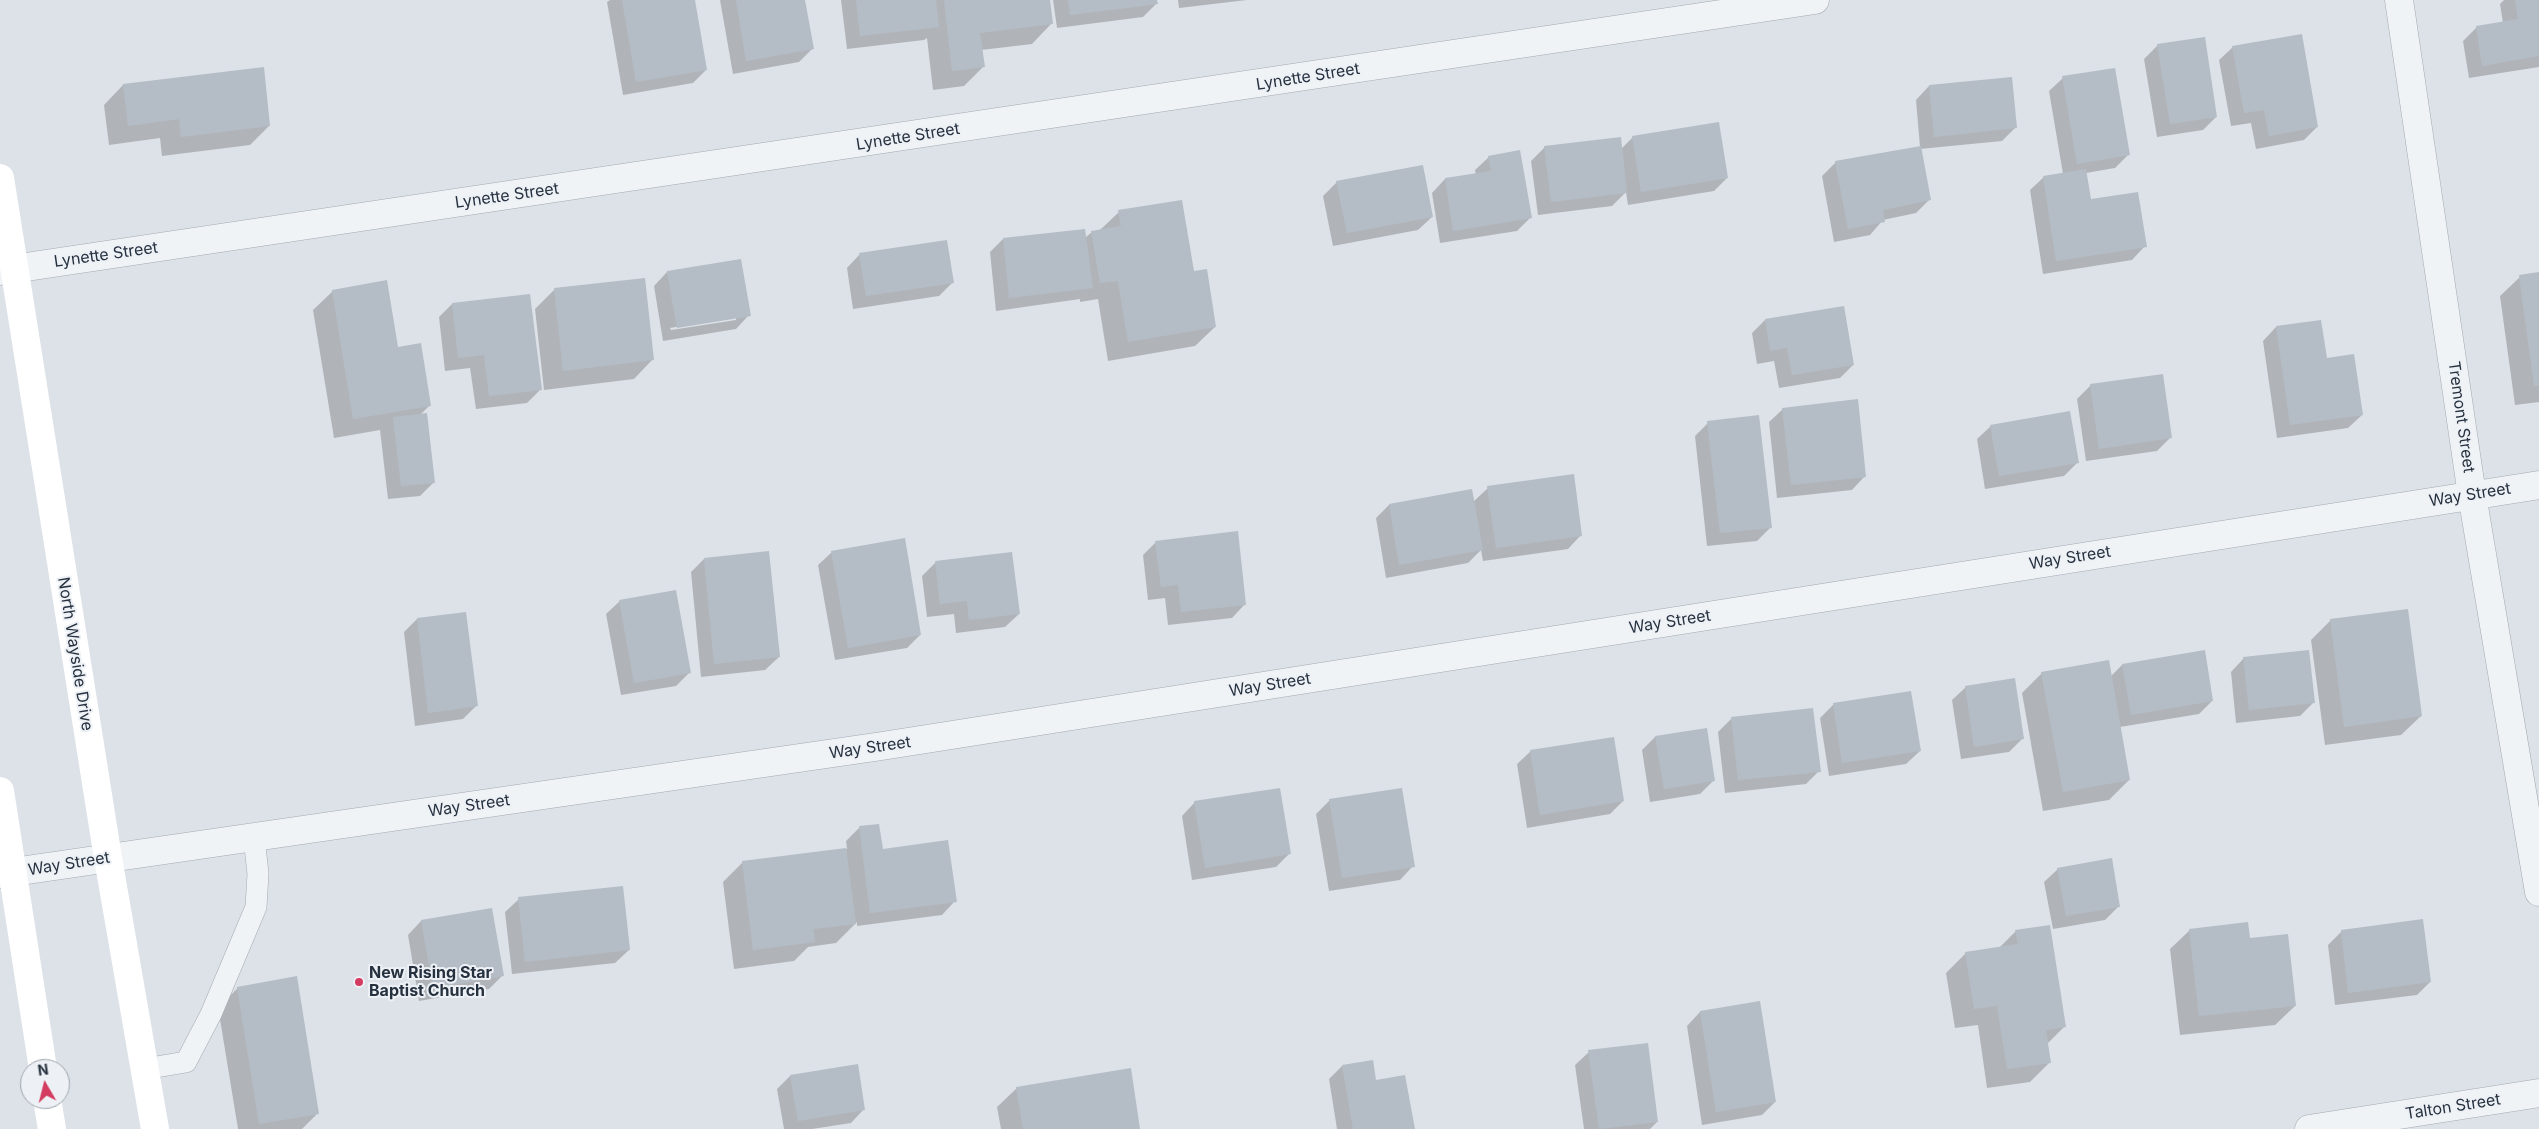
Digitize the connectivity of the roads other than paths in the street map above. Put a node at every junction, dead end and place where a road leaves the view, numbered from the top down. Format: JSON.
{"nodes":[{"id":1,"x":1815,"y":0,"type":"edge"},
{"id":2,"x":2399,"y":0,"type":"edge"},
{"id":3,"x":0,"y":178,"type":"edge"},
{"id":4,"x":7,"y":270,"type":"edge"},
{"id":5,"x":2539,"y":485,"type":"edge"},
{"id":6,"x":2472,"y":495,"type":"junction"},
{"id":7,"x":0,"y":791,"type":"edge"},
{"id":8,"x":254,"y":837,"type":"junction"},
{"id":9,"x":108,"y":858,"type":"junction"},
{"id":10,"x":6,"y":873,"type":"edge"},
{"id":11,"x":2539,"y":892,"type":"edge"},
{"id":12,"x":41,"y":1059,"type":"edge"},
{"id":13,"x":144,"y":1069,"type":"junction"},
{"id":14,"x":2539,"y":1094,"type":"edge"},
{"id":15,"x":49,"y":1109,"type":"edge"},
{"id":16,"x":52,"y":1129,"type":"edge"},
{"id":17,"x":155,"y":1129,"type":"edge"},
{"id":18,"x":2309,"y":1129,"type":"edge"}],
"edges":[{"from":1,"to":4,"type":"street","name":"Lynette Street"},
{"from":2,"to":6,"type":"street","name":"Tremont Street"},
{"from":3,"to":4,"type":"main road","name":"North Wayside Drive"},
{"from":4,"to":9,"type":"main road","name":"North Wayside Drive"},
{"from":5,"to":6,"type":"street","name":"Way Street"},
{"from":6,"to":8,"type":"street","name":"Way Street"},
{"from":6,"to":11,"type":"street","name":"Tremont Street"},
{"from":7,"to":10,"type":"main road"},
{"from":8,"to":9,"type":"street","name":"Way Street"},
{"from":8,"to":13,"type":"lane"},
{"from":9,"to":10,"type":"street","name":"Way Street"},
{"from":9,"to":13,"type":"main road","name":"North Wayside Drive"},
{"from":10,"to":12,"type":"main road"},
{"from":13,"to":17,"type":"main road","name":"North Wayside Drive"},
{"from":14,"to":18,"type":"street","name":"Talton Street"},
{"from":15,"to":16,"type":"main road"}]}
